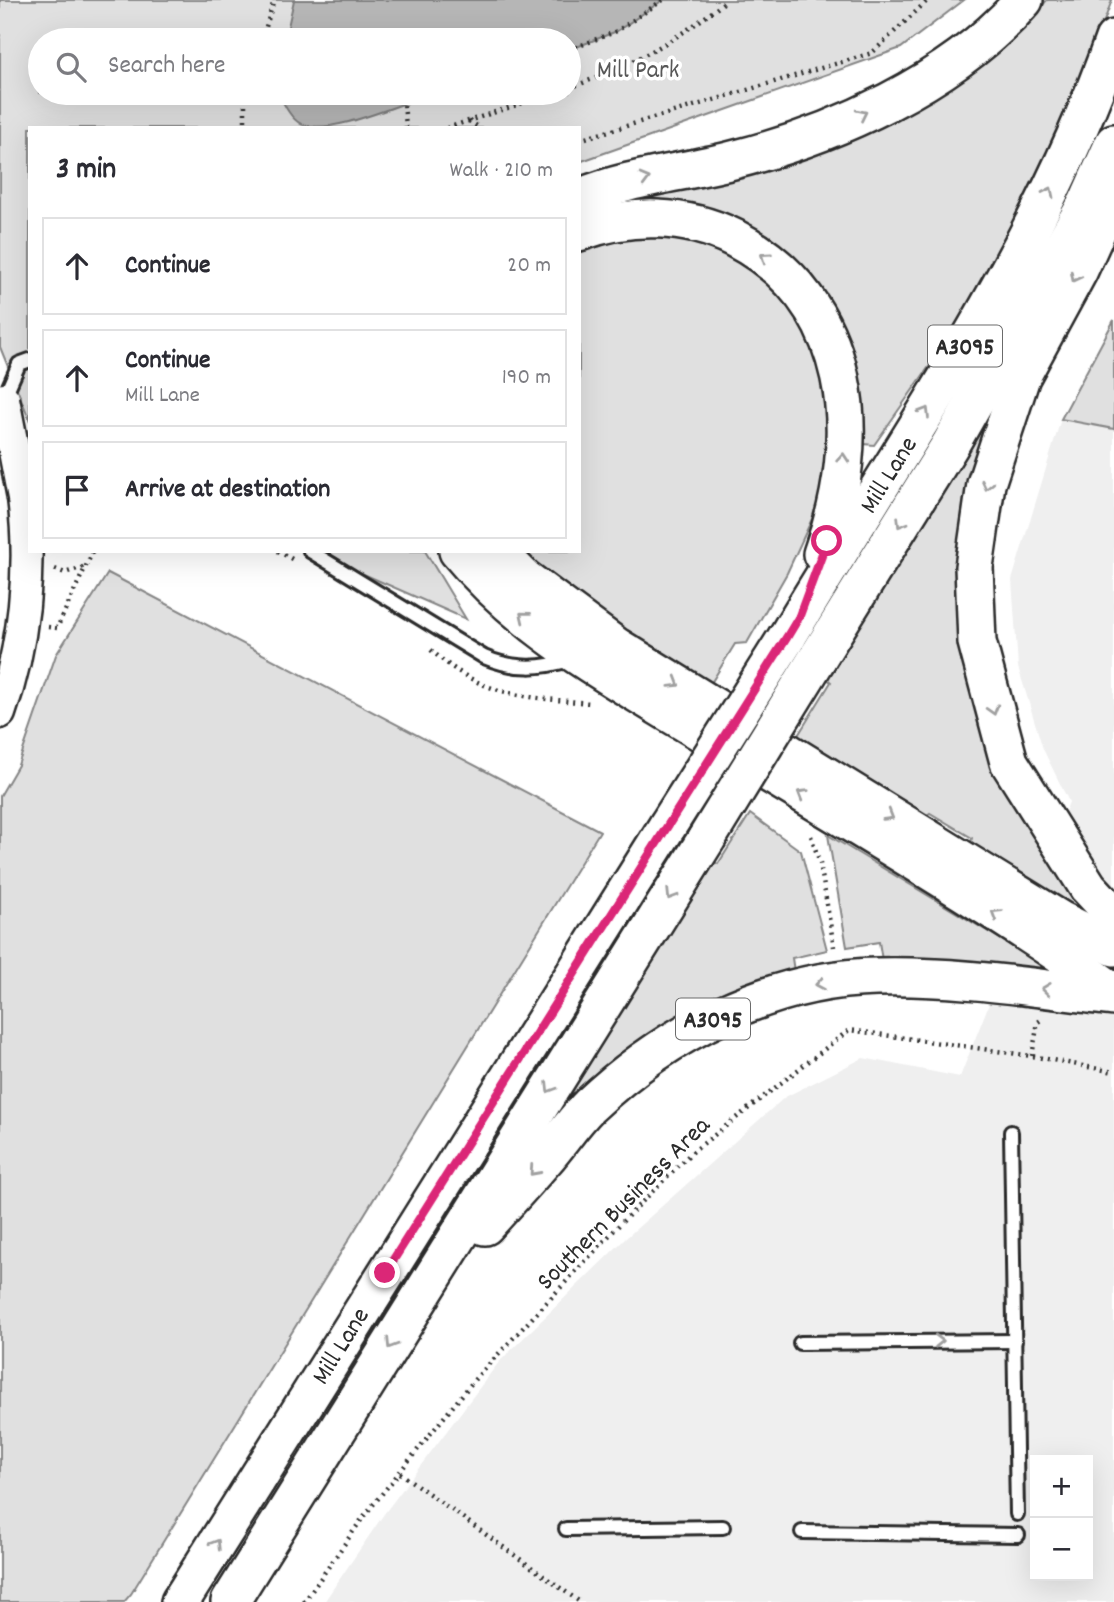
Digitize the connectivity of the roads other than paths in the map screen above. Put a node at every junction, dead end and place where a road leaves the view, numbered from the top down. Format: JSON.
{"nodes":[{"id":1,"x":1024,"y":0,"type":"edge"},
{"id":2,"x":1114,"y":39,"type":"edge"},
{"id":3,"x":1114,"y":143,"type":"edge"},
{"id":4,"x":1114,"y":192,"type":"edge"},
{"id":5,"x":581,"y":197,"type":"edge"},
{"id":6,"x":581,"y":231,"type":"edge"},
{"id":7,"x":28,"y":361,"type":"edge"},
{"id":8,"x":2,"y":392,"type":"edge"},
{"id":9,"x":313,"y":553,"type":"edge"},
{"id":10,"x":459,"y":553,"type":"edge"},
{"id":11,"x":499,"y":553,"type":"edge"},
{"id":12,"x":793,"y":627,"type":"junction"},
{"id":13,"x":617,"y":647,"type":"junction"},
{"id":14,"x":578,"y":657,"type":"junction"},
{"id":15,"x":0,"y":713,"type":"edge"},
{"id":16,"x":1114,"y":915,"type":"edge"},
{"id":17,"x":1114,"y":947,"type":"edge"},
{"id":18,"x":1114,"y":995,"type":"edge"},
{"id":19,"x":1011,"y":1132,"type":"dead end"},
{"id":20,"x":420,"y":1298,"type":"junction"},
{"id":21,"x":1015,"y":1341,"type":"junction"},
{"id":22,"x":800,"y":1343,"type":"dead end"},
{"id":23,"x":1017,"y":1514,"type":"dead end"},
{"id":24,"x":723,"y":1527,"type":"dead end"},
{"id":25,"x":566,"y":1528,"type":"dead end"},
{"id":26,"x":802,"y":1532,"type":"dead end"},
{"id":27,"x":1018,"y":1535,"type":"dead end"},
{"id":28,"x":180,"y":1602,"type":"edge"},
{"id":29,"x":230,"y":1602,"type":"edge"}],
"edges":[{"from":5,"to":1,"type":"main road","one_way":true},
{"from":12,"to":2,"type":"main road","name":"Mill Lane","number":"A3095","one_way":true},
{"from":3,"to":20,"type":"main road","name":"Mill Lane","number":"A3095","one_way":true,"bridge":true},
{"from":4,"to":16,"type":"main road","number":"A3095","one_way":true},
{"from":12,"to":6,"type":"main road","number":"A3095","one_way":true},
{"from":7,"to":8,"type":"lane"},
{"from":8,"to":15,"type":"street","bridge":true},
{"from":9,"to":14,"type":"lane"},
{"from":14,"to":10,"type":"main road","number":"A3095","one_way":true},
{"from":11,"to":13,"type":"main road"},
{"from":28,"to":12,"type":"main road","name":"Mill Lane","number":"A3095","one_way":true,"bridge":true},
{"from":13,"to":14,"type":"lane"},
{"from":13,"to":17,"type":"main road","one_way":true},
{"from":18,"to":14,"type":"main road","number":"A3095","one_way":true},
{"from":18,"to":20,"type":"main road","number":"A3095","one_way":true},
{"from":19,"to":21,"type":"lane"},
{"from":20,"to":29,"type":"main road","name":"Mill Lane","number":"A3095","one_way":true},
{"from":22,"to":21,"type":"lane","one_way":true},
{"from":21,"to":23,"type":"lane"},
{"from":24,"to":25,"type":"lane"},
{"from":26,"to":27,"type":"lane"}]}
